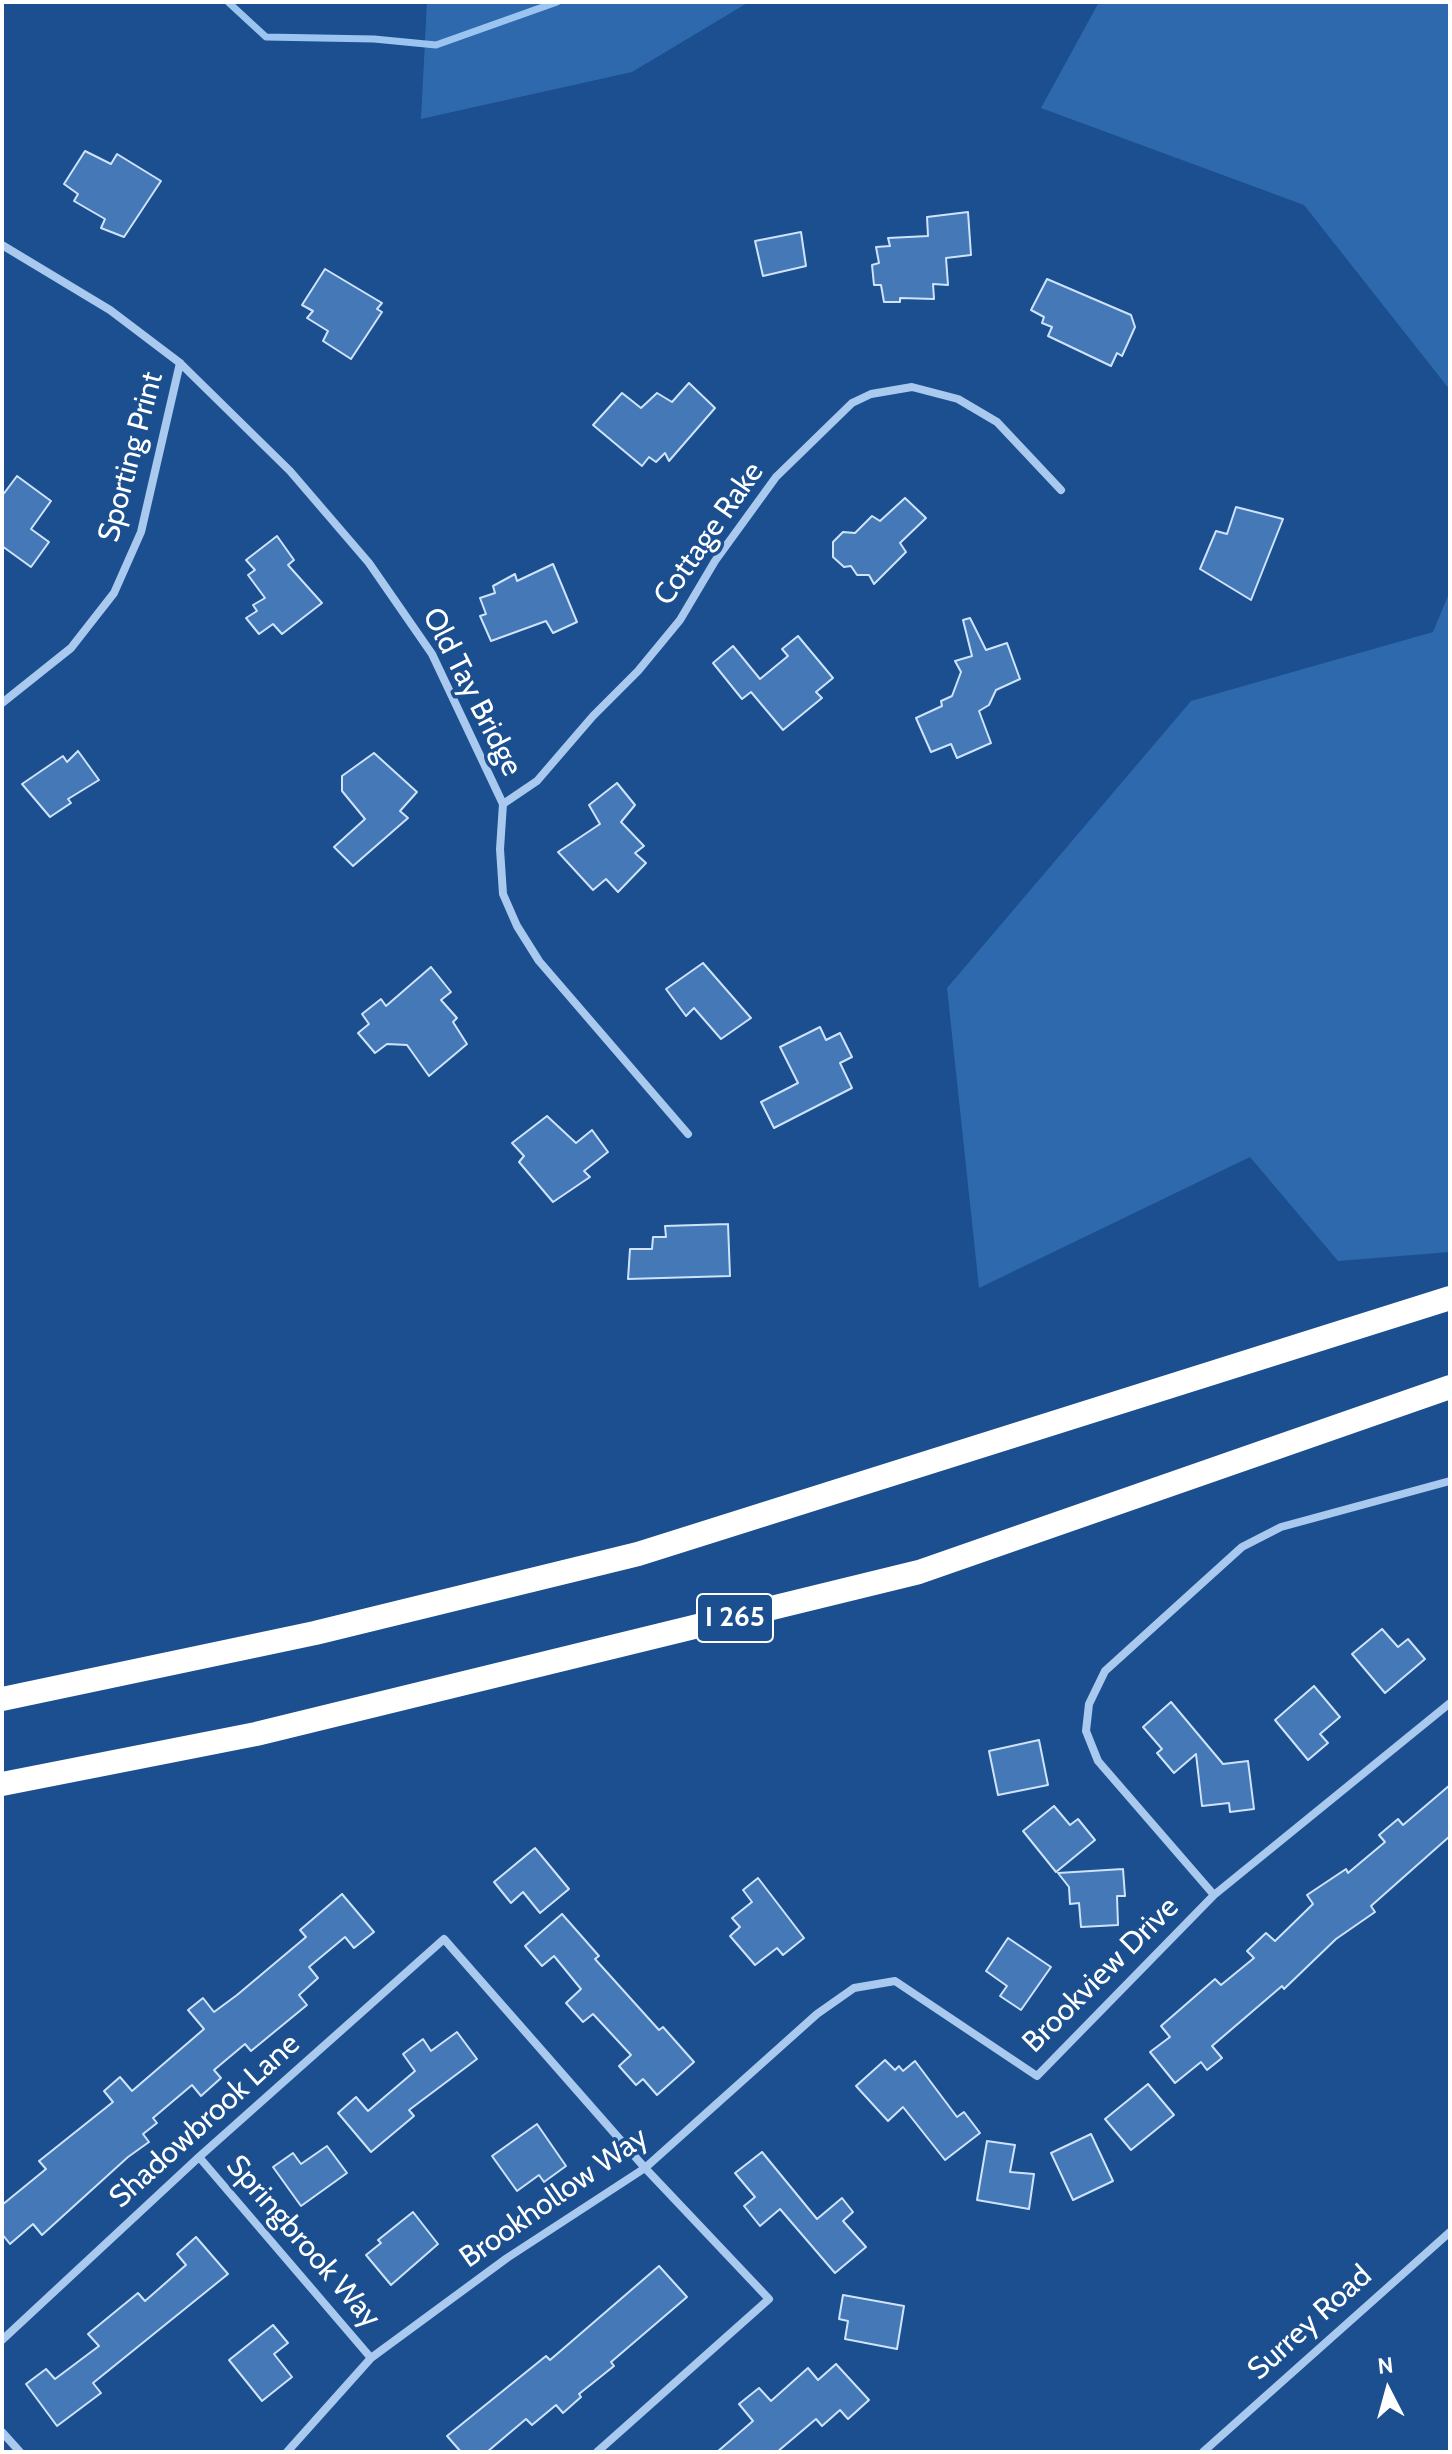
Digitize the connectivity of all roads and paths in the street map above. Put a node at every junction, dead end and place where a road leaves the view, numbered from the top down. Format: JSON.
{"nodes":[{"id":1,"x":2,"y":245,"type":"edge"},
{"id":2,"x":180,"y":363,"type":"junction"},
{"id":3,"x":1061,"y":490,"type":"dead end"},
{"id":4,"x":2,"y":703,"type":"edge"},
{"id":5,"x":503,"y":804,"type":"junction"},
{"id":6,"x":688,"y":1134,"type":"dead end"},
{"id":7,"x":1447,"y":1299,"type":"edge"},
{"id":8,"x":1450,"y":1387,"type":"edge"},
{"id":9,"x":1450,"y":1481,"type":"edge"},
{"id":10,"x":2,"y":1699,"type":"edge"},
{"id":11,"x":1450,"y":1703,"type":"edge"},
{"id":12,"x":2,"y":1784,"type":"edge"},
{"id":13,"x":1214,"y":1895,"type":"junction"},
{"id":14,"x":854,"y":1988,"type":"joint"},
{"id":15,"x":199,"y":2157,"type":"junction"},
{"id":16,"x":645,"y":2168,"type":"junction"},
{"id":17,"x":1450,"y":2232,"type":"edge"},
{"id":18,"x":2,"y":2340,"type":"edge"},
{"id":19,"x":371,"y":2358,"type":"junction"},
{"id":20,"x":2,"y":2432,"type":"edge"},
{"id":21,"x":20,"y":2452,"type":"edge"},
{"id":22,"x":287,"y":2452,"type":"edge"},
{"id":23,"x":597,"y":2452,"type":"edge"},
{"id":24,"x":1203,"y":2452,"type":"edge"}],
"edges":[{"from":1,"to":2,"type":"street","name":"Old Tay Bridge"},
{"from":2,"to":4,"type":"street","name":"Sporting Print"},
{"from":2,"to":5,"type":"street","name":"Old Tay Bridge"},
{"from":3,"to":5,"type":"street","name":"Cottage Rake"},
{"from":5,"to":6,"type":"street","name":"Old Tay Bridge"},
{"from":7,"to":10,"type":"highway"},
{"from":8,"to":12,"type":"highway","number":"I 265"},
{"from":9,"to":13,"type":"street","name":"Brookview Drive"},
{"from":11,"to":13,"type":"street","name":"Brookview Drive"},
{"from":13,"to":14,"type":"street","name":"Brookview Drive"},
{"from":14,"to":16,"type":"street","name":"Brookhollow Way"},
{"from":15,"to":16,"type":"street","name":"Shadowbrook Lane"},
{"from":15,"to":18,"type":"street","name":"Shadowbrook Lane"},
{"from":15,"to":19,"type":"street","name":"Springbrook Way"},
{"from":16,"to":19,"type":"street","name":"Brookhollow Way"},
{"from":16,"to":23,"type":"street"},
{"from":17,"to":24,"type":"street","name":"Surrey Road"},
{"from":19,"to":22,"type":"street","name":"Brookhollow Way"},
{"from":20,"to":21,"type":"street"}]}
